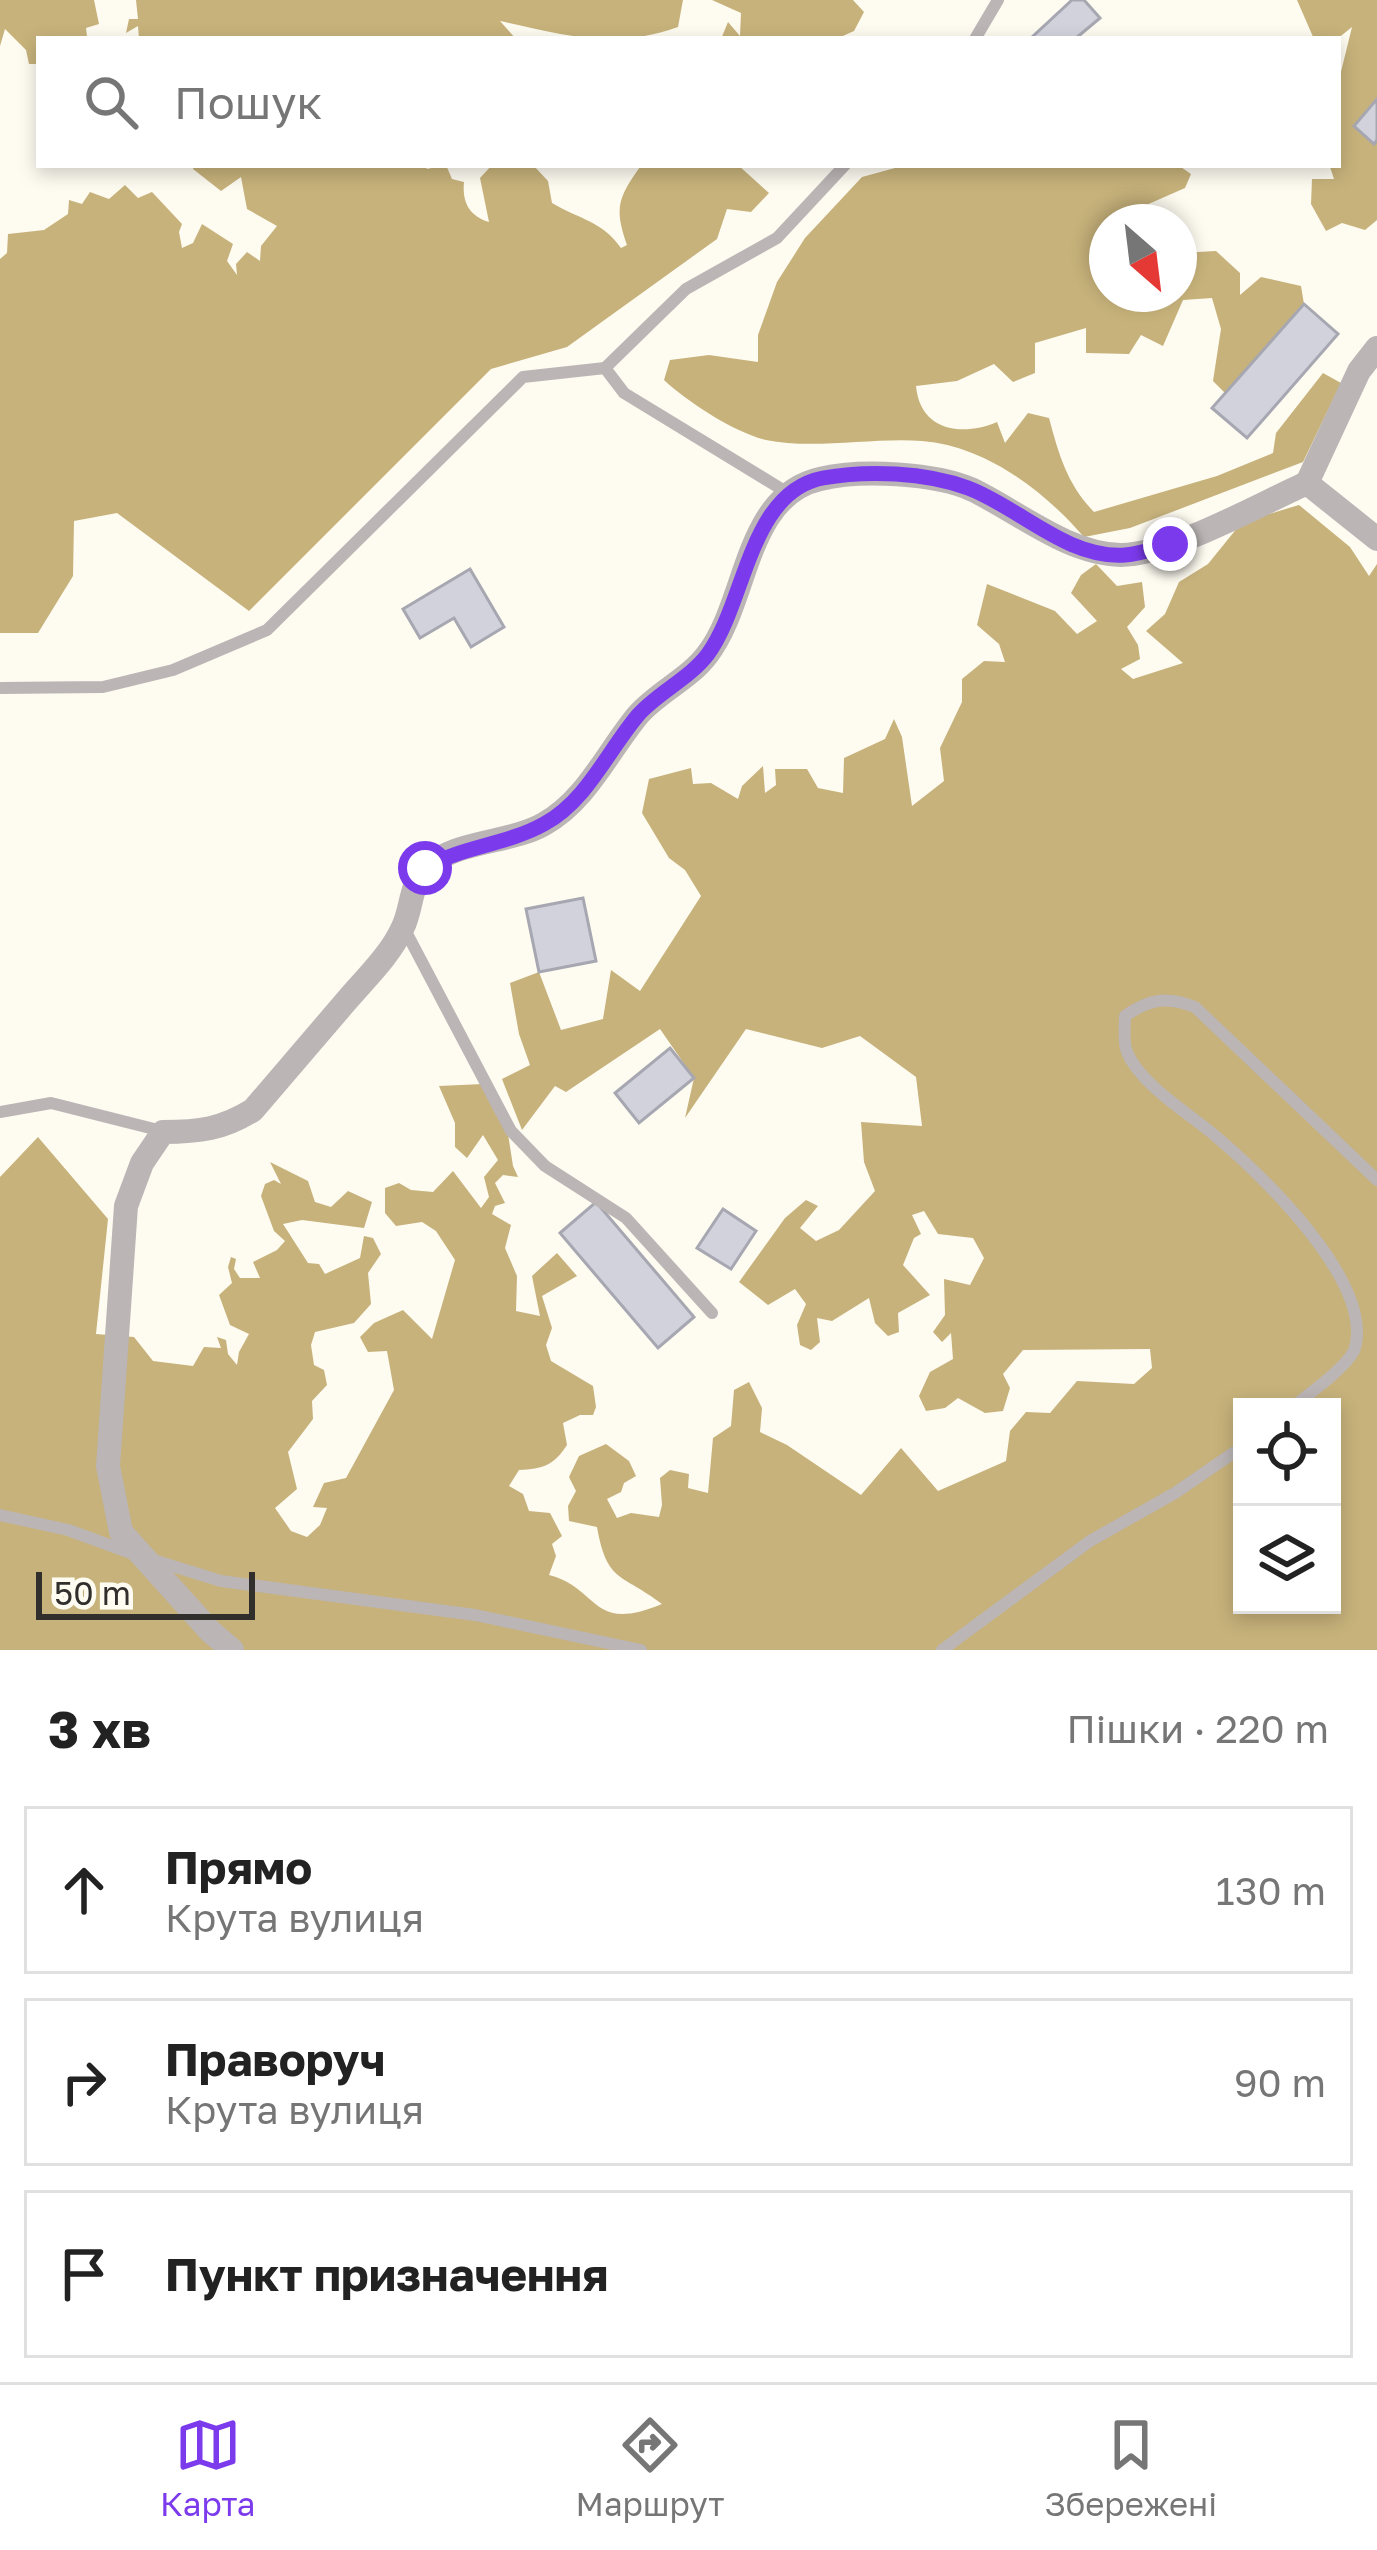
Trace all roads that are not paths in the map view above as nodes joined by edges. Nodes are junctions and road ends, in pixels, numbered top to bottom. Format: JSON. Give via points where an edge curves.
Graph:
{"nodes":[{"id":1,"x":998,"y":0,"type":"edge"},
{"id":2,"x":977,"y":36,"type":"edge"},
{"id":3,"x":842,"y":168,"type":"edge"},
{"id":4,"x":1377,"y":348,"type":"edge"},
{"id":5,"x":605,"y":368,"type":"junction"},
{"id":6,"x":1307,"y":483,"type":"junction"},
{"id":7,"x":788,"y":493,"type":"junction"},
{"id":8,"x":1377,"y":539,"type":"edge"},
{"id":9,"x":0,"y":688,"type":"edge"},
{"id":10,"x":404,"y":927,"type":"junction"},
{"id":11,"x":0,"y":1112,"type":"edge"},
{"id":12,"x":163,"y":1132,"type":"junction"},
{"id":13,"x":1377,"y":1180,"type":"edge"},
{"id":14,"x":712,"y":1313,"type":"dead end"},
{"id":15,"x":1304,"y":1398,"type":"edge"},
{"id":16,"x":1233,"y":1453,"type":"edge"},
{"id":17,"x":0,"y":1515,"type":"edge"},
{"id":18,"x":143,"y":1557,"type":"junction"},
{"id":19,"x":232,"y":1650,"type":"edge"},
{"id":20,"x":641,"y":1650,"type":"edge"},
{"id":21,"x":942,"y":1650,"type":"edge"}],
"edges":[{"from":1,"to":2,"type":"lane"},
{"from":3,"to":5,"type":"lane","via":[[777,238],[686,290]]},
{"from":4,"to":6,"type":"street"},
{"from":5,"to":7,"type":"lane","via":[[624,393]]},
{"from":5,"to":9,"type":"lane","via":[[523,377],[266,630],[172,670],[103,687]]},
{"from":6,"to":7,"type":"street","via":[[1170,544],[1126,555],[1087,551],[967,487],[846,475]]},
{"from":6,"to":8,"type":"street"},
{"from":7,"to":10,"type":"street","via":[[766,520],[706,658],[641,712],[570,806],[523,835],[425,868]]},
{"from":10,"to":12,"type":"street","via":[[254,1110],[202,1132]]},
{"from":10,"to":14,"type":"lane","via":[[511,1131],[545,1166],[626,1218]]},
{"from":11,"to":12,"type":"lane","via":[[51,1103]]},
{"from":12,"to":18,"type":"street","via":[[126,1206],[108,1466],[121,1532]]},
{"from":13,"to":15,"type":"lane","via":[[1195,1007],[1148,1000],[1125,1016],[1127,1052],[1161,1094],[1305,1221],[1353,1286],[1362,1323],[1353,1353]]},
{"from":16,"to":21,"type":"lane","via":[[1090,1541]]},
{"from":17,"to":18,"type":"lane"},
{"from":18,"to":19,"type":"street"},
{"from":18,"to":20,"type":"lane","via":[[221,1580],[475,1615]]}]}
